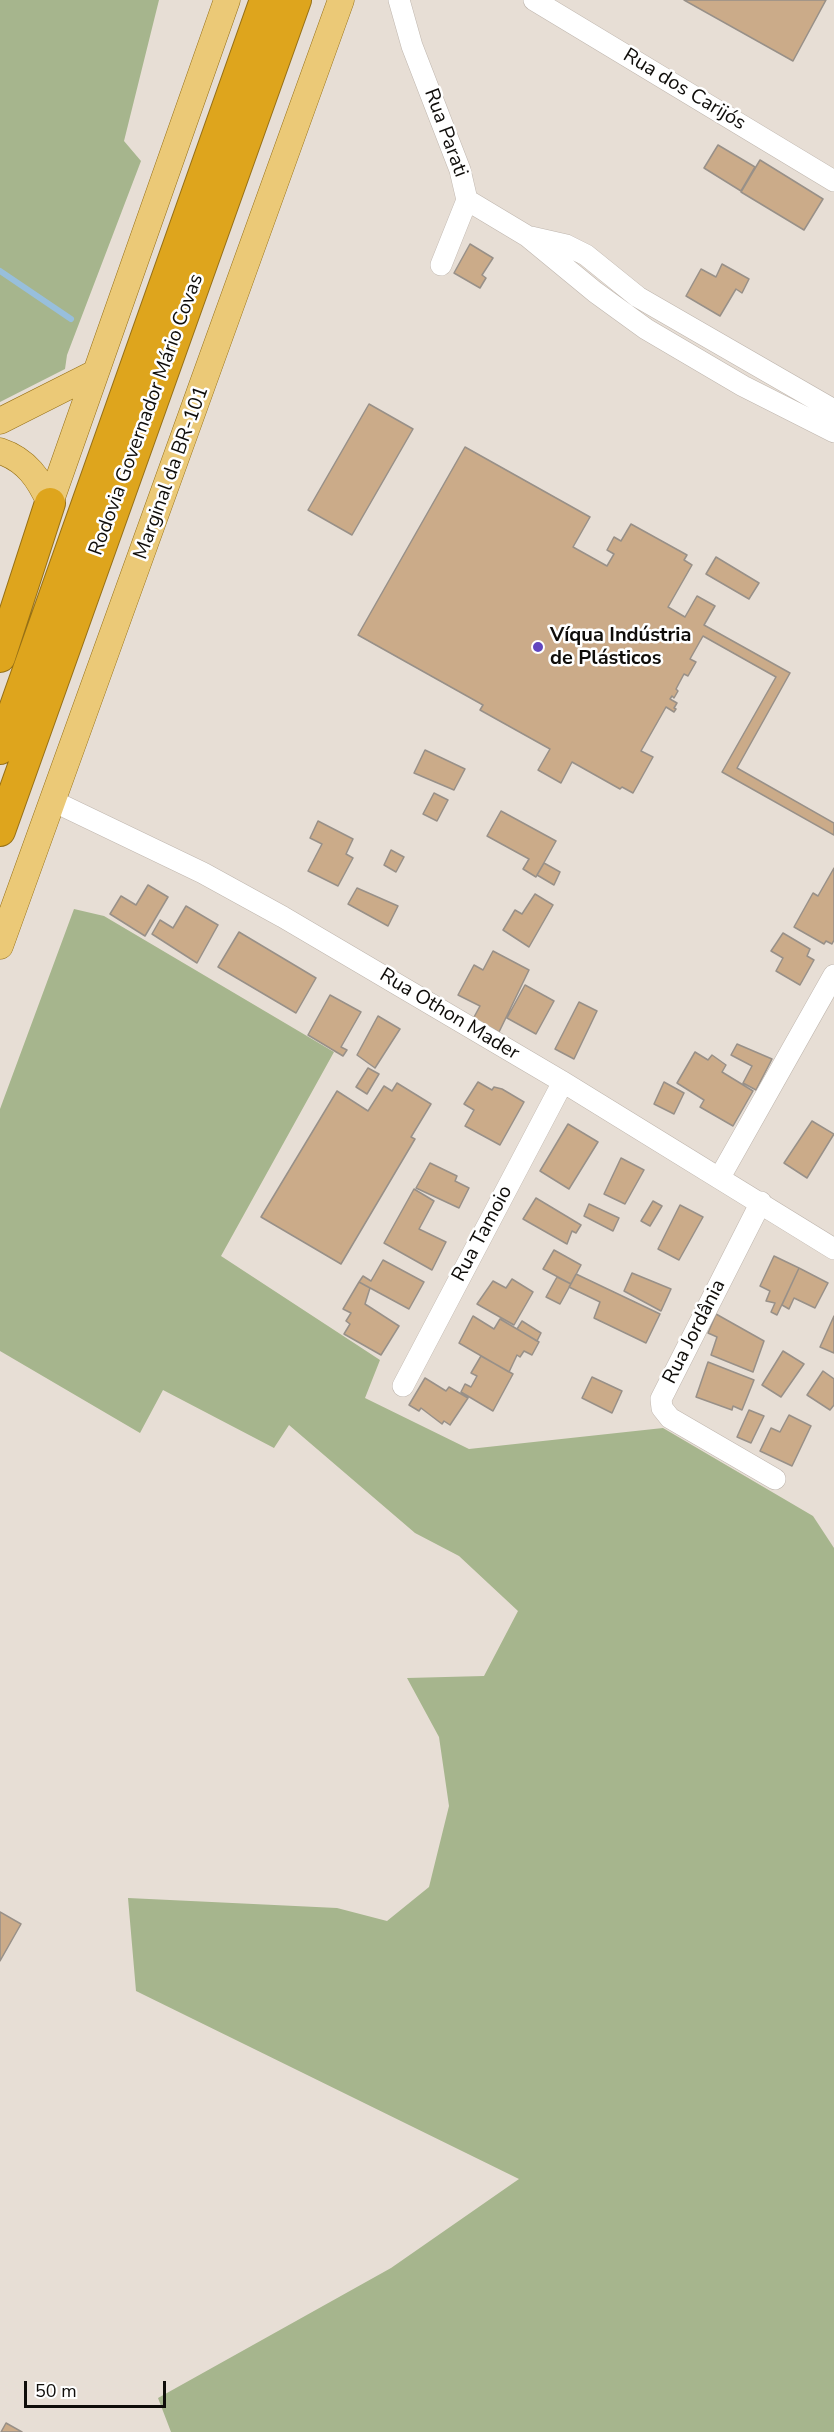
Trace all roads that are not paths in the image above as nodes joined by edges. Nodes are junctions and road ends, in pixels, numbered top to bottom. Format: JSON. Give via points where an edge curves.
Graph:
{"nodes":[{"id":1,"x":227,"y":0,"type":"edge"},
{"id":2,"x":265,"y":0,"type":"edge"},
{"id":3,"x":296,"y":0,"type":"edge"},
{"id":4,"x":341,"y":0,"type":"edge"},
{"id":5,"x":399,"y":0,"type":"edge"},
{"id":6,"x":534,"y":0,"type":"edge"},
{"id":7,"x":834,"y":181,"type":"edge"},
{"id":8,"x":467,"y":200,"type":"junction"},
{"id":9,"x":527,"y":236,"type":"junction"},
{"id":10,"x":441,"y":266,"type":"dead end"},
{"id":11,"x":95,"y":373,"type":"junction"},
{"id":12,"x":834,"y":410,"type":"edge"},
{"id":13,"x":0,"y":421,"type":"edge"},
{"id":14,"x":834,"y":432,"type":"edge"},
{"id":15,"x":0,"y":451,"type":"edge"},
{"id":16,"x":50,"y":503,"type":"junction"},
{"id":17,"x":0,"y":657,"type":"edge"},
{"id":18,"x":0,"y":749,"type":"edge"},
{"id":19,"x":53,"y":801,"type":"junction"},
{"id":20,"x":0,"y":831,"type":"edge"},
{"id":21,"x":0,"y":946,"type":"edge"},
{"id":22,"x":834,"y":975,"type":"edge"},
{"id":23,"x":563,"y":1082,"type":"junction"},
{"id":24,"x":720,"y":1177,"type":"junction"},
{"id":25,"x":761,"y":1203,"type":"junction"},
{"id":26,"x":834,"y":1249,"type":"edge"},
{"id":27,"x":404,"y":1386,"type":"dead end"},
{"id":28,"x":775,"y":1479,"type":"dead end"}],
"edges":[{"from":1,"to":11,"type":"main road"},
{"from":2,"to":18,"type":"highway","name":"Rodovia Governador Mário Covas"},
{"from":3,"to":20,"type":"highway","name":"Rodovia Governador Mário Covas"},
{"from":4,"to":19,"type":"main road","name":"Marginal da BR-101"},
{"from":5,"to":8,"type":"street","name":"Rua Parati","via":[[412,46],[460,170]]},
{"from":6,"to":7,"type":"street","name":"Rua dos Carijós"},
{"from":8,"to":9,"type":"street"},
{"from":8,"to":10,"type":"street","name":"Rua Parati"},
{"from":9,"to":12,"type":"street","via":[[566,245],[586,255],[638,297]]},
{"from":9,"to":14,"type":"street","via":[[646,329],[743,386]]},
{"from":11,"to":13,"type":"main road"},
{"from":11,"to":16,"type":"main road"},
{"from":15,"to":16,"type":"main road","via":[[21,461],[38,477]]},
{"from":16,"to":17,"type":"highway"},
{"from":19,"to":21,"type":"main road","name":"Marginal da BR-101"},
{"from":19,"to":23,"type":"street","name":"Rua Othon Mader","via":[[203,873],[283,917]]},
{"from":22,"to":24,"type":"street"},
{"from":23,"to":24,"type":"street","name":"Rua Othon Mader"},
{"from":23,"to":27,"type":"street","name":"Rua Tamoio"},
{"from":24,"to":25,"type":"street","name":"Rua Othon Mader"},
{"from":25,"to":26,"type":"street","name":"Rua Othon Mader"},
{"from":25,"to":28,"type":"street","name":"Rua Jordânia","via":[[661,1399],[670,1418]]}]}
